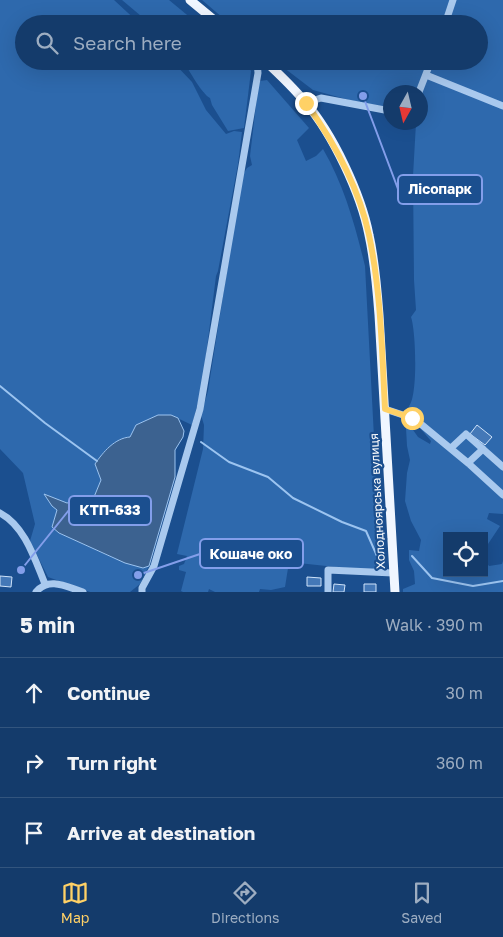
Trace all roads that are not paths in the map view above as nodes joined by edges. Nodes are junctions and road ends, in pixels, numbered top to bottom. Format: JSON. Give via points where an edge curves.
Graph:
{"nodes":[{"id":1,"x":190,"y":0,"type":"edge"},
{"id":2,"x":454,"y":0,"type":"edge"},
{"id":3,"x":208,"y":15,"type":"edge"},
{"id":4,"x":448,"y":15,"type":"edge"},
{"id":5,"x":258,"y":70,"type":"edge"},
{"id":6,"x":274,"y":70,"type":"edge"},
{"id":7,"x":428,"y":70,"type":"edge"},
{"id":8,"x":426,"y":75,"type":"junction"},
{"id":9,"x":422,"y":85,"type":"edge"},
{"id":10,"x":306,"y":103,"type":"junction"},
{"id":11,"x":503,"y":106,"type":"edge"},
{"id":12,"x":383,"y":110,"type":"edge"},
{"id":13,"x":385,"y":409,"type":"junction"},
{"id":14,"x":451,"y":448,"type":"junction"},
{"id":15,"x":483,"y":449,"type":"junction"},
{"id":16,"x":468,"y":463,"type":"junction"},
{"id":17,"x":503,"y":467,"type":"edge"},
{"id":18,"x":503,"y":495,"type":"edge"},
{"id":19,"x":0,"y":513,"type":"edge"},
{"id":20,"x":393,"y":573,"type":"junction"},
{"id":21,"x":45,"y":584,"type":"junction"},
{"id":22,"x":141,"y":591,"type":"edge"},
{"id":23,"x":36,"y":592,"type":"edge"},
{"id":24,"x":83,"y":592,"type":"edge"},
{"id":25,"x":328,"y":592,"type":"edge"},
{"id":26,"x":395,"y":592,"type":"edge"}],
"edges":[{"from":1,"to":3,"type":"main road"},
{"from":2,"to":4,"type":"street"},
{"from":5,"to":22,"type":"street","via":[[200,409],[154,566]]},
{"from":6,"to":10,"type":"main road","name":"Холодноярська вулиця"},
{"from":7,"to":8,"type":"street"},
{"from":8,"to":9,"type":"street"},
{"from":8,"to":11,"type":"street"},
{"from":10,"to":12,"type":"street","via":[[320,98]]},
{"from":10,"to":13,"type":"main road","name":"Холодноярська вулиця","via":[[348,172],[369,234],[376,274]]},
{"from":13,"to":14,"type":"street","via":[[412,418]]},
{"from":13,"to":20,"type":"main road","name":"Холодноярська вулиця"},
{"from":14,"to":15,"type":"street","via":[[466,434]]},
{"from":14,"to":16,"type":"street"},
{"from":15,"to":16,"type":"street"},
{"from":15,"to":17,"type":"street"},
{"from":16,"to":18,"type":"street"},
{"from":19,"to":21,"type":"street","via":[[26,540]]},
{"from":20,"to":25,"type":"street","via":[[328,570]]},
{"from":20,"to":26,"type":"main road","name":"Холодноярська вулиця"},
{"from":21,"to":23,"type":"street"},
{"from":21,"to":24,"type":"street","via":[[53,583]]}]}
